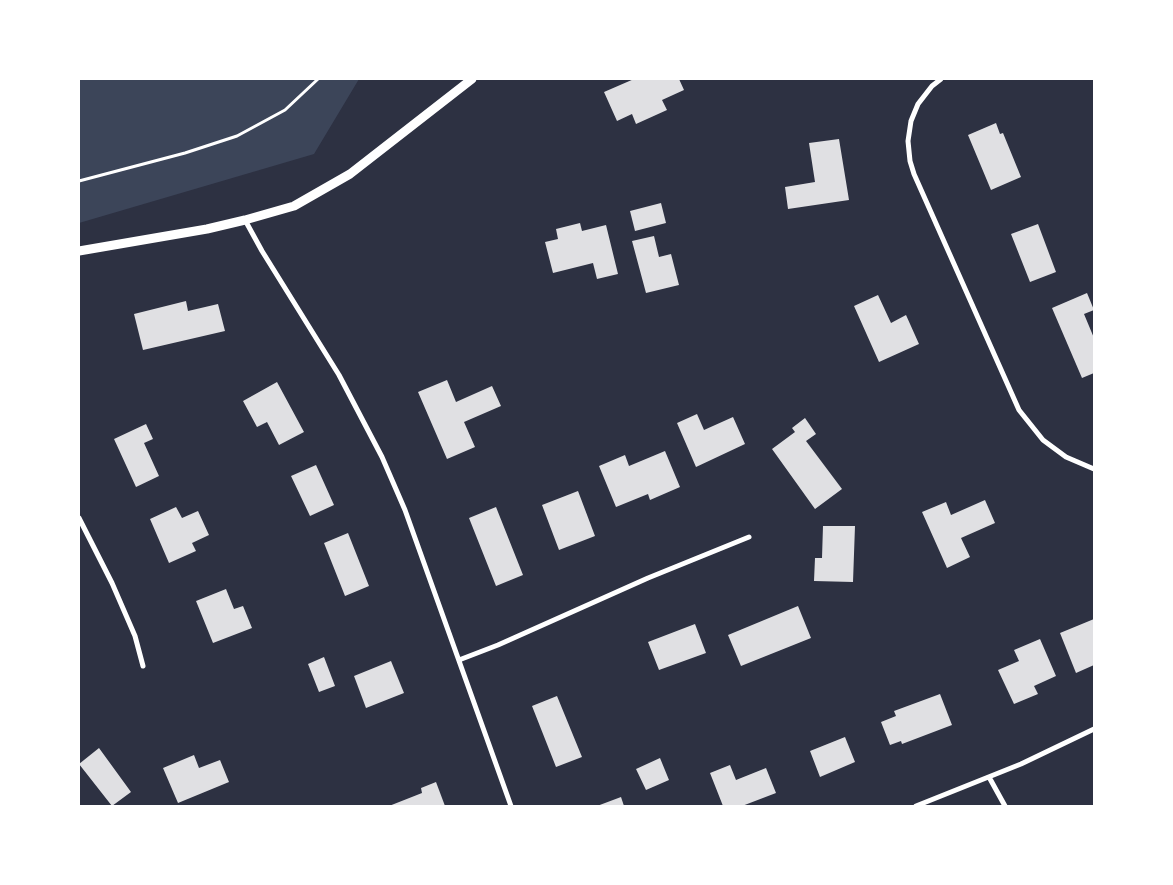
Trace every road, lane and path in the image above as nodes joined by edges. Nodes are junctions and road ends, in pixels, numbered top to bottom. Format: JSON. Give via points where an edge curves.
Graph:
{"nodes":[{"id":1,"x":318,"y":79,"type":"edge"},
{"id":2,"x":472,"y":79,"type":"edge"},
{"id":3,"x":941,"y":79,"type":"edge"},
{"id":4,"x":79,"y":181,"type":"edge"},
{"id":5,"x":245,"y":220,"type":"junction"},
{"id":6,"x":79,"y":251,"type":"edge"},
{"id":7,"x":1094,"y":469,"type":"edge"},
{"id":8,"x":79,"y":518,"type":"edge"},
{"id":9,"x":749,"y":537,"type":"dead end"},
{"id":10,"x":459,"y":660,"type":"junction"},
{"id":11,"x":143,"y":666,"type":"dead end"},
{"id":12,"x":1094,"y":729,"type":"edge"},
{"id":13,"x":989,"y":777,"type":"junction"},
{"id":14,"x":511,"y":806,"type":"edge"},
{"id":15,"x":916,"y":806,"type":"edge"},
{"id":16,"x":1005,"y":806,"type":"edge"}],
"edges":[{"from":1,"to":4,"type":"path","via":[[285,110],[237,136]]},
{"from":2,"to":5,"type":"street","via":[[350,174],[294,206]]},
{"from":3,"to":7,"type":"street","via":[[918,104],[911,121],[908,141],[914,174],[1019,410],[1043,440],[1066,457]]},
{"from":5,"to":6,"type":"street"},
{"from":5,"to":10,"type":"street","via":[[339,375],[382,458],[405,510]]},
{"from":8,"to":11,"type":"street","via":[[136,636]]},
{"from":9,"to":10,"type":"street"},
{"from":10,"to":14,"type":"street"},
{"from":12,"to":13,"type":"street"},
{"from":13,"to":15,"type":"street"},
{"from":13,"to":16,"type":"street"}]}
